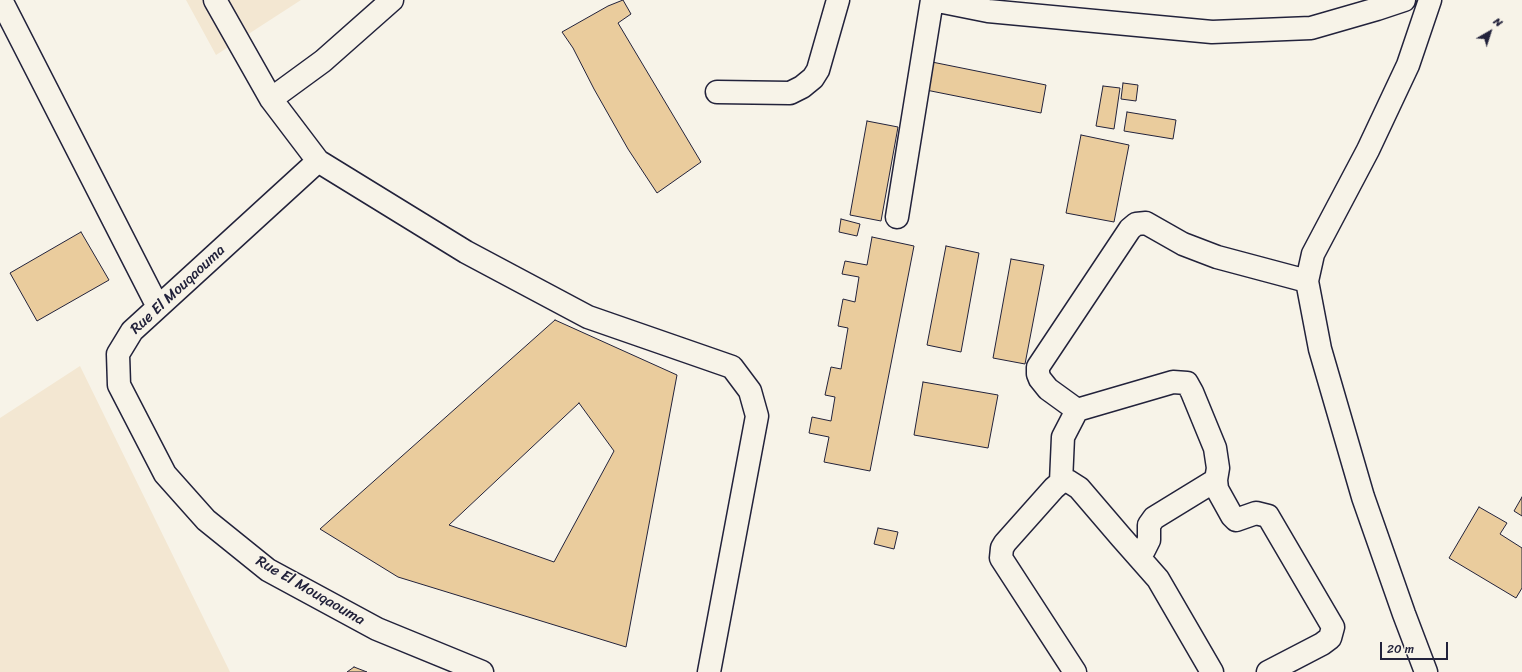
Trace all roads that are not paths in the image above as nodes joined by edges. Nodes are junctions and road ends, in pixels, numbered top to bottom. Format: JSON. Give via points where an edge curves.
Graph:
{"nodes":[{"id":1,"x":1,"y":0,"type":"edge"},
{"id":2,"x":216,"y":0,"type":"edge"},
{"id":3,"x":392,"y":0,"type":"edge"},
{"id":4,"x":838,"y":0,"type":"edge"},
{"id":5,"x":933,"y":0,"type":"edge"},
{"id":6,"x":1404,"y":0,"type":"edge"},
{"id":7,"x":1430,"y":0,"type":"edge"},
{"id":8,"x":989,"y":6,"type":"edge"},
{"id":9,"x":717,"y":92,"type":"dead end"},
{"id":10,"x":271,"y":98,"type":"junction"},
{"id":11,"x":318,"y":161,"type":"junction"},
{"id":12,"x":897,"y":217,"type":"dead end"},
{"id":13,"x":1307,"y":280,"type":"junction"},
{"id":14,"x":158,"y":307,"type":"junction"},
{"id":15,"x":1077,"y":410,"type":"junction"},
{"id":16,"x":1216,"y":480,"type":"junction"},
{"id":17,"x":1061,"y":482,"type":"junction"},
{"id":18,"x":1138,"y":556,"type":"junction"},
{"id":19,"x":482,"y":672,"type":"edge"},
{"id":20,"x":709,"y":672,"type":"edge"},
{"id":21,"x":1075,"y":672,"type":"edge"},
{"id":22,"x":1212,"y":672,"type":"edge"},
{"id":23,"x":1268,"y":672,"type":"edge"},
{"id":24,"x":1426,"y":672,"type":"edge"}],
"edges":[{"from":1,"to":14,"type":"street"},
{"from":2,"to":10,"type":"street"},
{"from":3,"to":10,"type":"street","via":[[323,61]]},
{"from":4,"to":9,"type":"street","via":[[818,70],[802,87],[790,93]]},
{"from":5,"to":8,"type":"street"},
{"from":5,"to":12,"type":"street"},
{"from":6,"to":8,"type":"street","via":[[1311,28],[1212,32]]},
{"from":7,"to":13,"type":"street","via":[[1408,65],[1368,150],[1313,254]]},
{"from":10,"to":11,"type":"street"},
{"from":11,"to":14,"type":"street","name":"Rue El Mouqaouma"},
{"from":11,"to":20,"type":"street","via":[[466,252],[588,317],[732,367],[750,391],[757,416]]},
{"from":13,"to":15,"type":"street","via":[[1217,257],[1183,244],[1146,223],[1136,224],[1130,229],[1038,368],[1040,379],[1048,389]]},
{"from":13,"to":24,"type":"street","via":[[1320,349],[1363,497]]},
{"from":14,"to":19,"type":"street","name":"Rue El Mouqaouma","via":[[132,331],[118,354],[119,385],[165,474],[206,520],[268,570],[377,629]]},
{"from":15,"to":16,"type":"street","via":[[1166,384],[1187,383],[1215,448],[1218,468]]},
{"from":15,"to":17,"type":"street","via":[[1063,437]]},
{"from":16,"to":18,"type":"street","via":[[1154,518],[1149,524],[1149,540]]},
{"from":16,"to":23,"type":"street","via":[[1216,489],[1236,520],[1256,513],[1268,516],[1333,627],[1330,638],[1322,644]]},
{"from":17,"to":18,"type":"street","via":[[1068,481],[1079,488]]},
{"from":17,"to":21,"type":"street","via":[[1005,543],[1001,558]]},
{"from":18,"to":22,"type":"street","via":[[1158,578]]}]}
